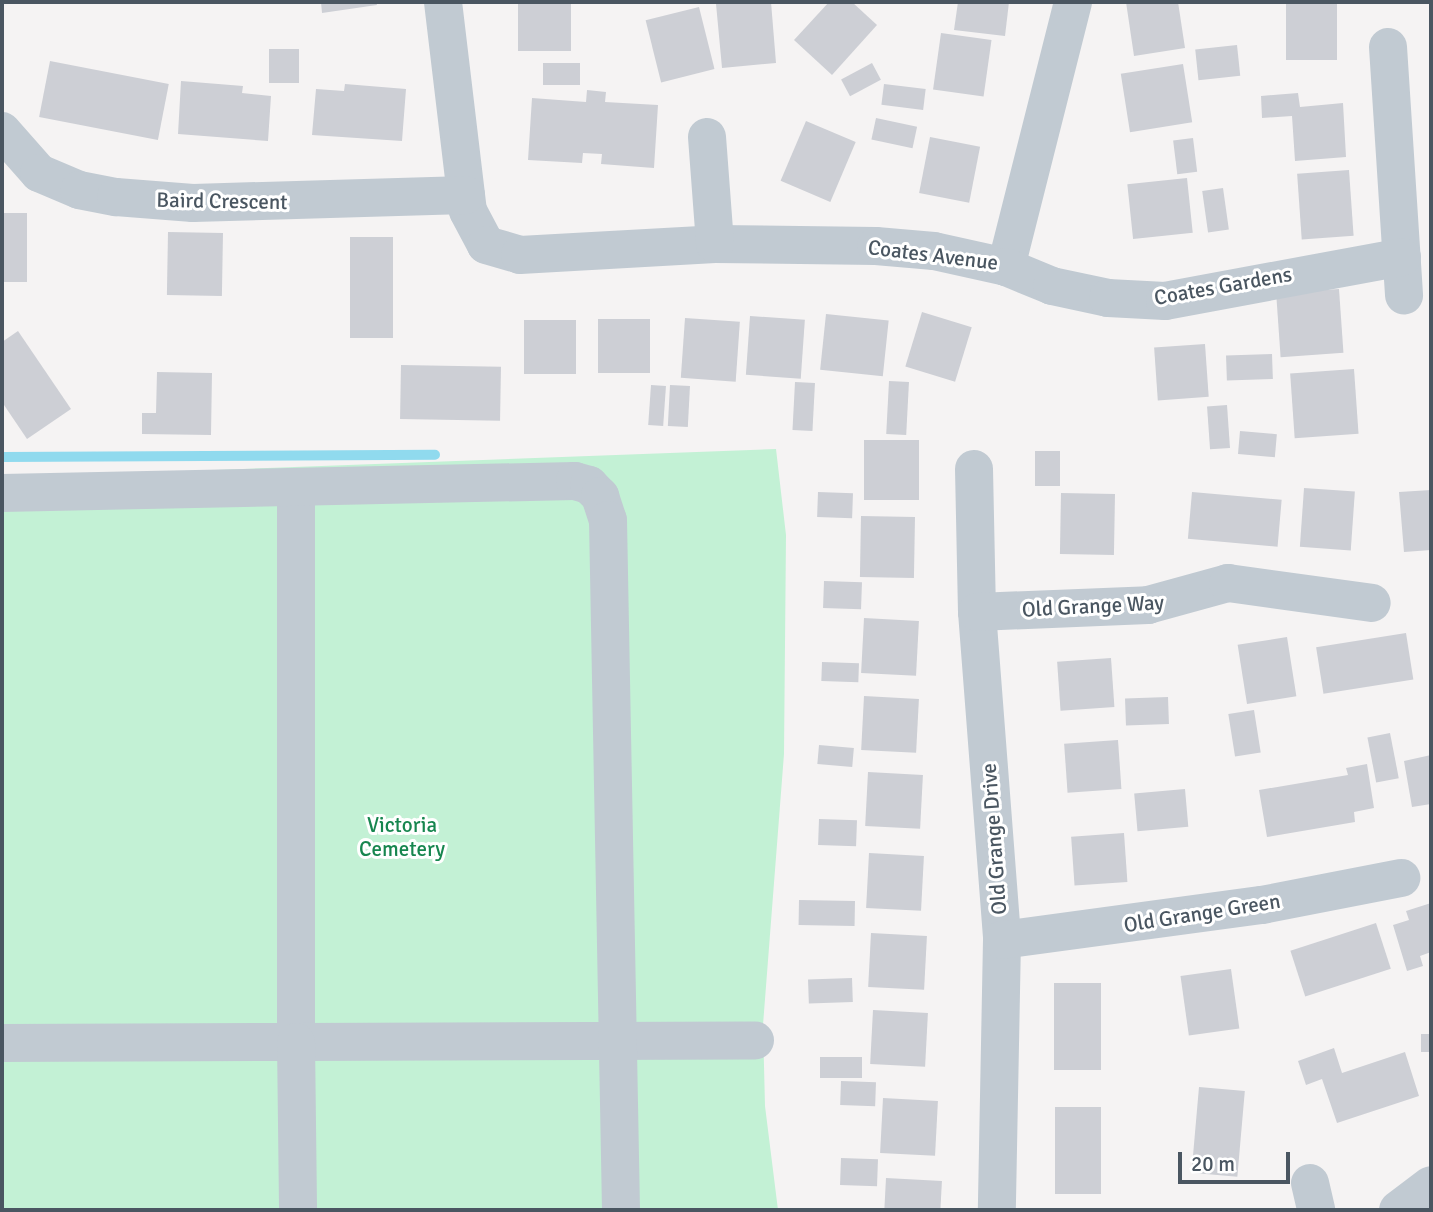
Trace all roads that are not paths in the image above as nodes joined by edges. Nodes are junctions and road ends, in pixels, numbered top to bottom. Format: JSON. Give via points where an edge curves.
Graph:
{"nodes":[{"id":1,"x":443,"y":2,"type":"edge"},
{"id":2,"x":1073,"y":2,"type":"edge"},
{"id":3,"x":1388,"y":47,"type":"dead end"},
{"id":4,"x":2,"y":131,"type":"edge"},
{"id":5,"x":707,"y":137,"type":"dead end"},
{"id":6,"x":466,"y":195,"type":"junction"},
{"id":7,"x":715,"y":244,"type":"junction"},
{"id":8,"x":1402,"y":257,"type":"junction"},
{"id":9,"x":1006,"y":267,"type":"junction"},
{"id":10,"x":1404,"y":295,"type":"dead end"},
{"id":11,"x":974,"y":469,"type":"dead end"},
{"id":12,"x":296,"y":489,"type":"junction"},
{"id":13,"x":2,"y":493,"type":"edge"},
{"id":14,"x":1372,"y":603,"type":"dead end"},
{"id":15,"x":977,"y":612,"type":"junction"},
{"id":16,"x":1401,"y":878,"type":"dead end"},
{"id":17,"x":1002,"y":940,"type":"junction"},
{"id":18,"x":618,"y":1040,"type":"junction"},
{"id":19,"x":755,"y":1040,"type":"dead end"},
{"id":20,"x":296,"y":1042,"type":"junction"},
{"id":21,"x":2,"y":1043,"type":"edge"},
{"id":22,"x":1431,"y":1185,"type":"edge"},
{"id":23,"x":299,"y":1210,"type":"edge"},
{"id":24,"x":621,"y":1210,"type":"edge"},
{"id":25,"x":997,"y":1210,"type":"edge"},
{"id":26,"x":1398,"y":1210,"type":"edge"}],
"edges":[{"from":1,"to":6,"type":"street","name":"Coates Avenue"},
{"from":2,"to":9,"type":"street","name":"Coates Avenue"},
{"from":3,"to":8,"type":"street"},
{"from":4,"to":6,"type":"street","name":"Baird Crescent","via":[[38,173],[79,190],[116,197],[229,203]]},
{"from":5,"to":7,"type":"street"},
{"from":6,"to":7,"type":"street","name":"Coates Avenue","via":[[478,237],[503,253]]},
{"from":7,"to":9,"type":"street","name":"Coates Avenue","via":[[908,248]]},
{"from":8,"to":9,"type":"street","name":"Coates Gardens","via":[[1165,301],[1108,298],[1052,286]]},
{"from":8,"to":10,"type":"street"},
{"from":11,"to":15,"type":"street","name":"Old Grange Drive"},
{"from":12,"to":13,"type":"street"},
{"from":12,"to":18,"type":"street","via":[[575,481],[589,485],[600,496],[608,520]]},
{"from":12,"to":20,"type":"street"},
{"from":14,"to":15,"type":"street","name":"Old Grange Way","via":[[1228,583],[1148,605]]},
{"from":15,"to":17,"type":"street","name":"Old Grange Drive"},
{"from":16,"to":17,"type":"street","name":"Old Grange Green","via":[[1262,905]]},
{"from":17,"to":25,"type":"street","name":"Old Grange Drive"},
{"from":18,"to":19,"type":"street"},
{"from":18,"to":20,"type":"street"},
{"from":18,"to":24,"type":"street"},
{"from":20,"to":21,"type":"street"},
{"from":20,"to":23,"type":"street"},
{"from":22,"to":26,"type":"street"}]}
